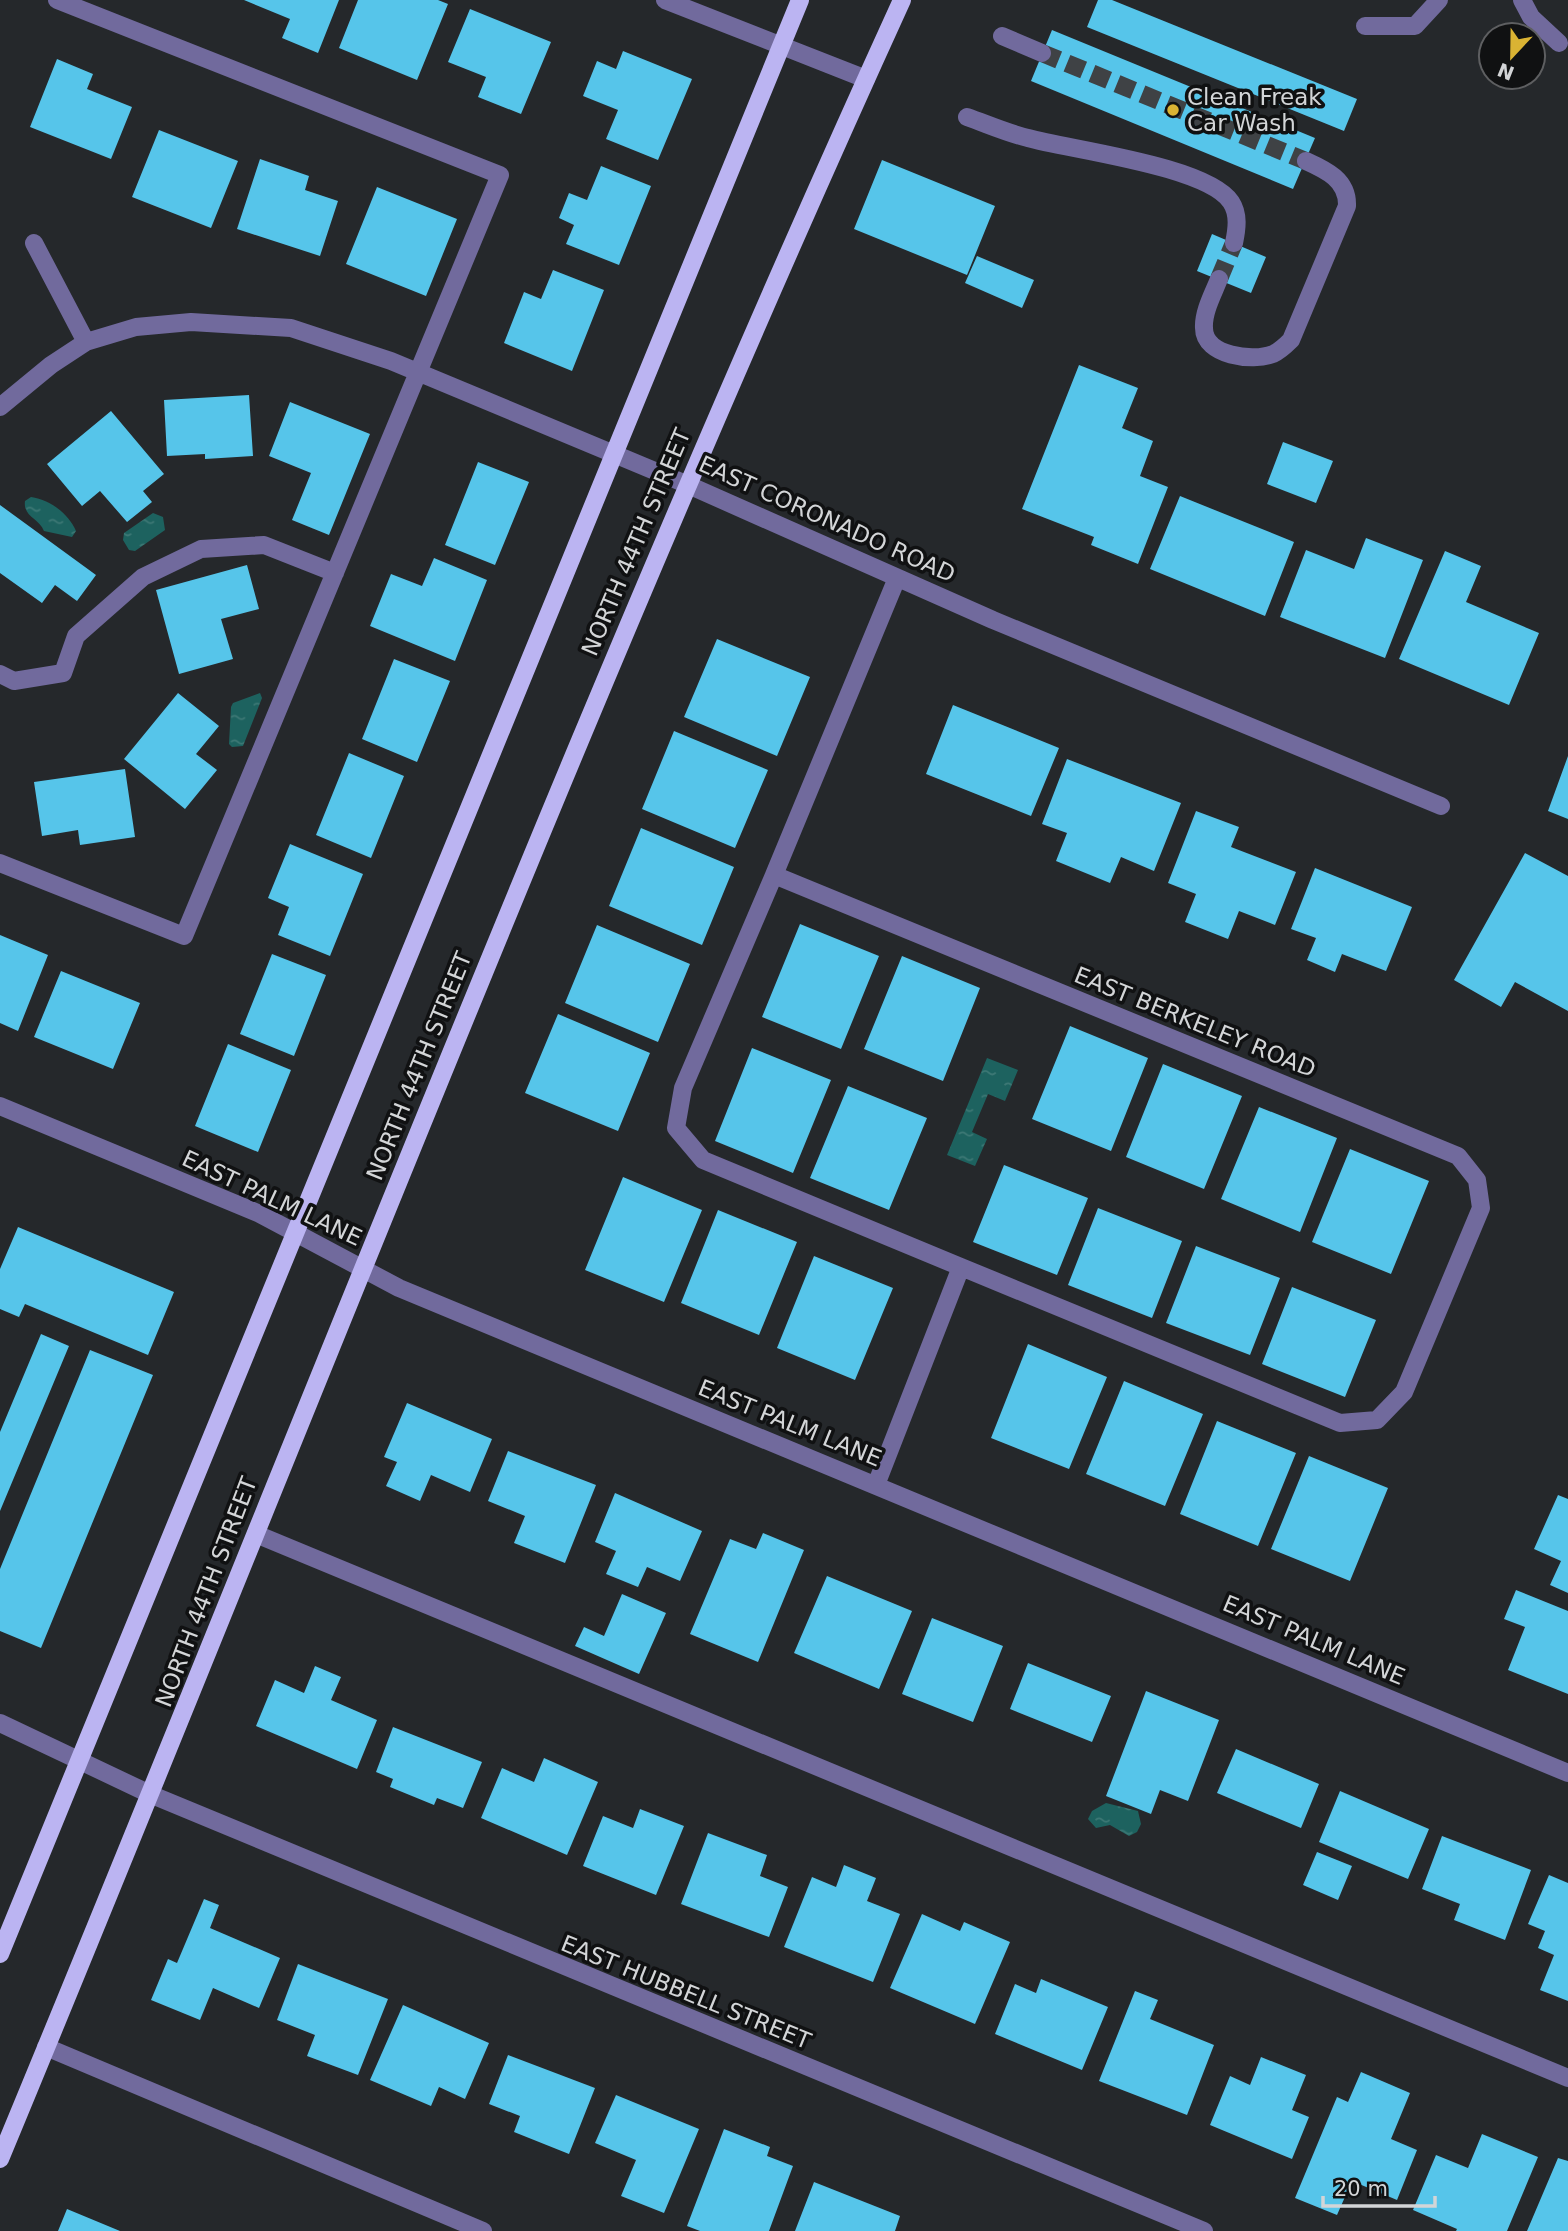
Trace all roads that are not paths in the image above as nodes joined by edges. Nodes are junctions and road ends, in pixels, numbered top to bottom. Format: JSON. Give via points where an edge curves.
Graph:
{"nodes":[{"id":1,"x":57,"y":0,"type":"edge"},
{"id":2,"x":666,"y":0,"type":"edge"},
{"id":3,"x":800,"y":0,"type":"edge"},
{"id":4,"x":902,"y":0,"type":"edge"},
{"id":5,"x":1438,"y":0,"type":"edge"},
{"id":6,"x":1522,"y":0,"type":"edge"},
{"id":7,"x":1365,"y":26,"type":"dead end"},
{"id":8,"x":1002,"y":36,"type":"dead end"},
{"id":9,"x":1559,"y":43,"type":"dead end"},
{"id":10,"x":780,"y":47,"type":"junction"},
{"id":11,"x":1042,"y":52,"type":"tunnel mouth"},
{"id":12,"x":866,"y":79,"type":"junction"},
{"id":13,"x":967,"y":117,"type":"dead end"},
{"id":14,"x":1306,"y":161,"type":"tunnel mouth"},
{"id":15,"x":34,"y":243,"type":"dead end"},
{"id":16,"x":1234,"y":243,"type":"tunnel mouth"},
{"id":17,"x":1219,"y":279,"type":"tunnel mouth"},
{"id":18,"x":86,"y":342,"type":"junction"},
{"id":19,"x":417,"y":373,"type":"junction"},
{"id":20,"x":0,"y":407,"type":"edge"},
{"id":21,"x":614,"y":453,"type":"junction"},
{"id":22,"x":686,"y":484,"type":"junction"},
{"id":23,"x":335,"y":573,"type":"junction"},
{"id":24,"x":897,"y":578,"type":"junction"},
{"id":25,"x":0,"y":674,"type":"edge"},
{"id":26,"x":1441,"y":806,"type":"dead end"},
{"id":27,"x":0,"y":863,"type":"edge"},
{"id":28,"x":774,"y":875,"type":"junction"},
{"id":29,"x":0,"y":1106,"type":"edge"},
{"id":30,"x":294,"y":1233,"type":"junction"},
{"id":31,"x":961,"y":1267,"type":"junction"},
{"id":32,"x":362,"y":1268,"type":"junction"},
{"id":33,"x":876,"y":1485,"type":"junction"},
{"id":34,"x":256,"y":1534,"type":"junction"},
{"id":35,"x":0,"y":1723,"type":"edge"},
{"id":36,"x":79,"y":1762,"type":"junction"},
{"id":37,"x":1568,"y":1773,"type":"edge"},
{"id":38,"x":152,"y":1795,"type":"junction"},
{"id":39,"x":0,"y":1954,"type":"edge"},
{"id":40,"x":46,"y":2047,"type":"junction"},
{"id":41,"x":1568,"y":2078,"type":"edge"},
{"id":42,"x":0,"y":2159,"type":"edge"},
{"id":43,"x":483,"y":2231,"type":"edge"},
{"id":44,"x":1204,"y":2231,"type":"edge"}],
"edges":[{"from":1,"to":19,"type":"street","via":[[500,175]]},
{"from":2,"to":10,"type":"street"},
{"from":3,"to":10,"type":"main road"},
{"from":4,"to":12,"type":"main road","name":"NORTH 44TH STREET"},
{"from":5,"to":7,"type":"street","via":[[1415,26]]},
{"from":6,"to":9,"type":"street","via":[[1531,17]]},
{"from":8,"to":11,"type":"street"},
{"from":10,"to":12,"type":"street"},
{"from":10,"to":21,"type":"main road"},
{"from":12,"to":22,"type":"main road","name":"NORTH 44TH STREET"},
{"from":13,"to":16,"type":"street","via":[[1027,138],[1098,152],[1207,183],[1231,202],[1236,216]]},
{"from":14,"to":17,"type":"street","via":[[1331,172],[1348,198],[1291,340],[1274,354],[1257,358],[1213,346],[1204,327]]},
{"from":15,"to":18,"type":"street"},
{"from":18,"to":19,"type":"street","name":"EAST CORONADO ROAD","via":[[136,327],[191,322],[291,328]]},
{"from":18,"to":20,"type":"street","name":"EAST CORONADO ROAD"},
{"from":19,"to":21,"type":"street","name":"EAST CORONADO ROAD"},
{"from":19,"to":23,"type":"street"},
{"from":21,"to":22,"type":"street","name":"EAST CORONADO ROAD"},
{"from":21,"to":30,"type":"main road"},
{"from":22,"to":24,"type":"street","name":"EAST CORONADO ROAD"},
{"from":22,"to":32,"type":"main road","name":"NORTH 44TH STREET"},
{"from":23,"to":25,"type":"street","via":[[264,545],[201,549],[143,577],[76,636],[63,673],[14,681]]},
{"from":23,"to":27,"type":"street","via":[[184,936]]},
{"from":24,"to":26,"type":"street","name":"EAST CORONADO ROAD"},
{"from":24,"to":28,"type":"street"},
{"from":28,"to":31,"type":"street","name":"EAST BERKELEY ROAD","via":[[683,1088],[676,1128],[703,1160]]},
{"from":28,"to":31,"type":"street","name":"EAST BERKELEY ROAD","via":[[1458,1156],[1478,1180],[1481,1208],[1404,1392],[1377,1420],[1340,1423]]},
{"from":29,"to":30,"type":"street","name":"EAST PALM LANE","via":[[261,1214]]},
{"from":30,"to":32,"type":"street","name":"EAST PALM LANE"},
{"from":30,"to":36,"type":"main road"},
{"from":31,"to":33,"type":"street"},
{"from":32,"to":33,"type":"street","name":"EAST PALM LANE","via":[[399,1288]]},
{"from":32,"to":34,"type":"main road","name":"NORTH 44TH STREET"},
{"from":33,"to":37,"type":"street","name":"EAST PALM LANE"},
{"from":34,"to":38,"type":"main road","name":"NORTH 44TH STREET"},
{"from":34,"to":41,"type":"street"},
{"from":35,"to":36,"type":"street"},
{"from":36,"to":38,"type":"street","name":"EAST HUBBELL STREET"},
{"from":36,"to":39,"type":"main road"},
{"from":38,"to":40,"type":"main road","name":"NORTH 44TH STREET"},
{"from":38,"to":44,"type":"street","name":"EAST HUBBELL STREET"},
{"from":40,"to":42,"type":"main road","name":"NORTH 44TH STREET"},
{"from":40,"to":43,"type":"street"}]}
